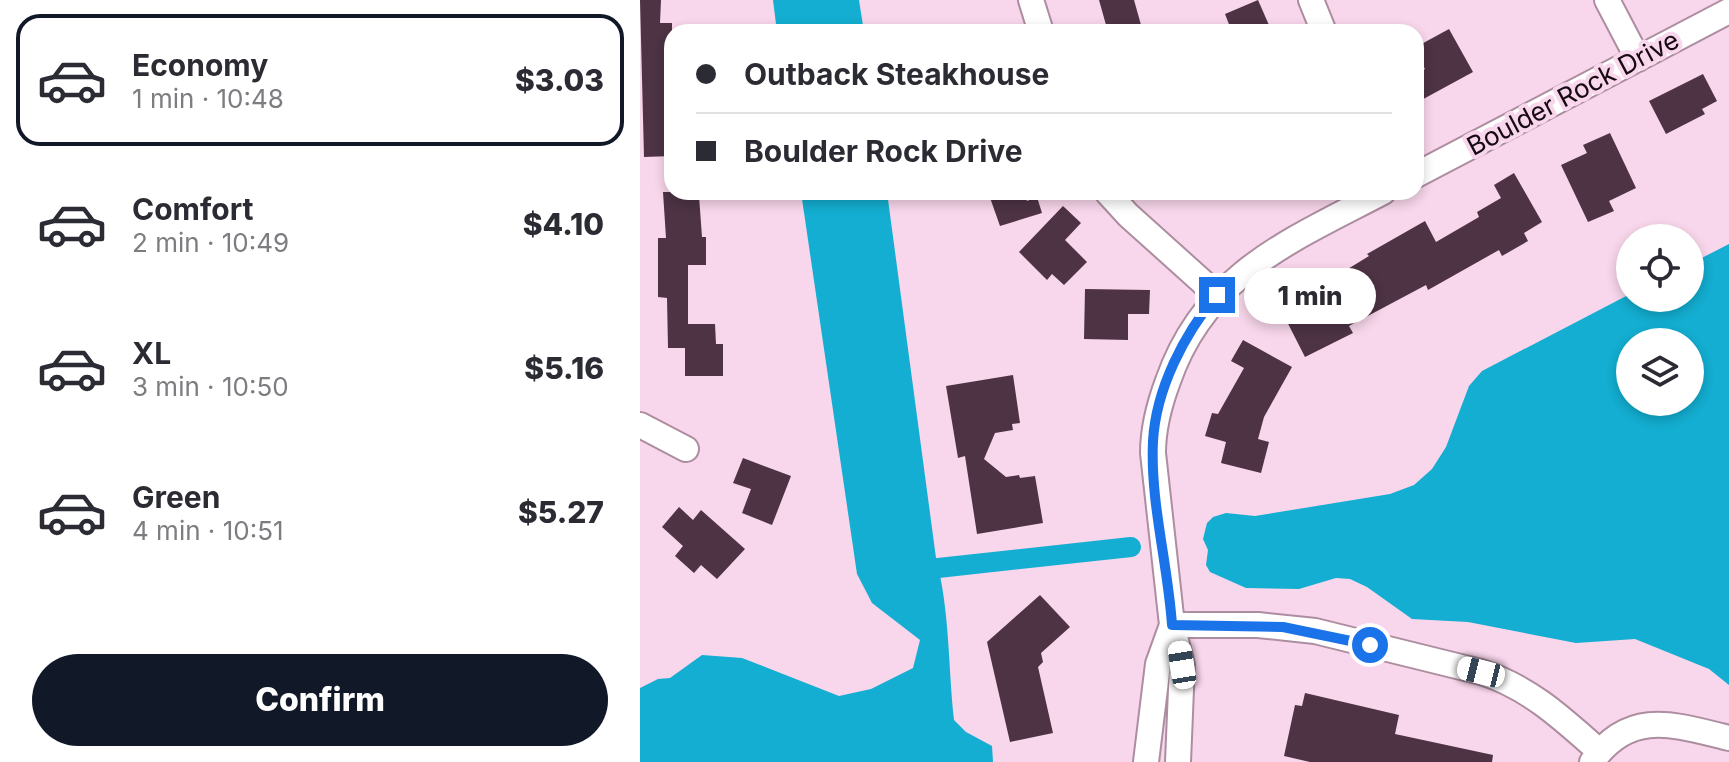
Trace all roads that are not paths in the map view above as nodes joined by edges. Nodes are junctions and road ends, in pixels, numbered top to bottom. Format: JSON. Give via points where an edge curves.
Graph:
{"nodes":[{"id":1,"x":1031,"y":0,"type":"edge"},
{"id":2,"x":1311,"y":0,"type":"edge"},
{"id":3,"x":1607,"y":0,"type":"edge"},
{"id":4,"x":1729,"y":11,"type":"edge"},
{"id":5,"x":1038,"y":24,"type":"edge"},
{"id":6,"x":1321,"y":24,"type":"edge"},
{"id":7,"x":1638,"y":59,"type":"junction"},
{"id":8,"x":1424,"y":171,"type":"edge"},
{"id":9,"x":1114,"y":200,"type":"edge"},
{"id":10,"x":1368,"y":200,"type":"edge"},
{"id":11,"x":1217,"y":295,"type":"junction"},
{"id":12,"x":640,"y":425,"type":"edge"},
{"id":13,"x":686,"y":449,"type":"dead end"},
{"id":14,"x":1172,"y":625,"type":"junction"},
{"id":15,"x":1729,"y":738,"type":"edge"},
{"id":16,"x":1596,"y":757,"type":"edge"},
{"id":17,"x":1146,"y":762,"type":"edge"},
{"id":18,"x":1178,"y":762,"type":"edge"}],
"edges":[{"from":1,"to":5,"type":"street"},
{"from":2,"to":6,"type":"street"},
{"from":3,"to":7,"type":"street"},
{"from":4,"to":7,"type":"street","name":"Boulder Rock Drive"},
{"from":7,"to":8,"type":"street","name":"Boulder Rock Drive"},
{"from":9,"to":11,"type":"street"},
{"from":10,"to":11,"type":"street","via":[[1271,253]]},
{"from":11,"to":14,"type":"street","via":[[1174,363],[1154,430],[1155,486]]},
{"from":12,"to":13,"type":"street"},
{"from":14,"to":16,"type":"street","via":[[1315,631],[1501,678],[1539,699]]},
{"from":14,"to":17,"type":"street","via":[[1158,664]]},
{"from":14,"to":18,"type":"street","via":[[1183,675]]},
{"from":15,"to":16,"type":"street","via":[[1653,723],[1634,727]]}]}
